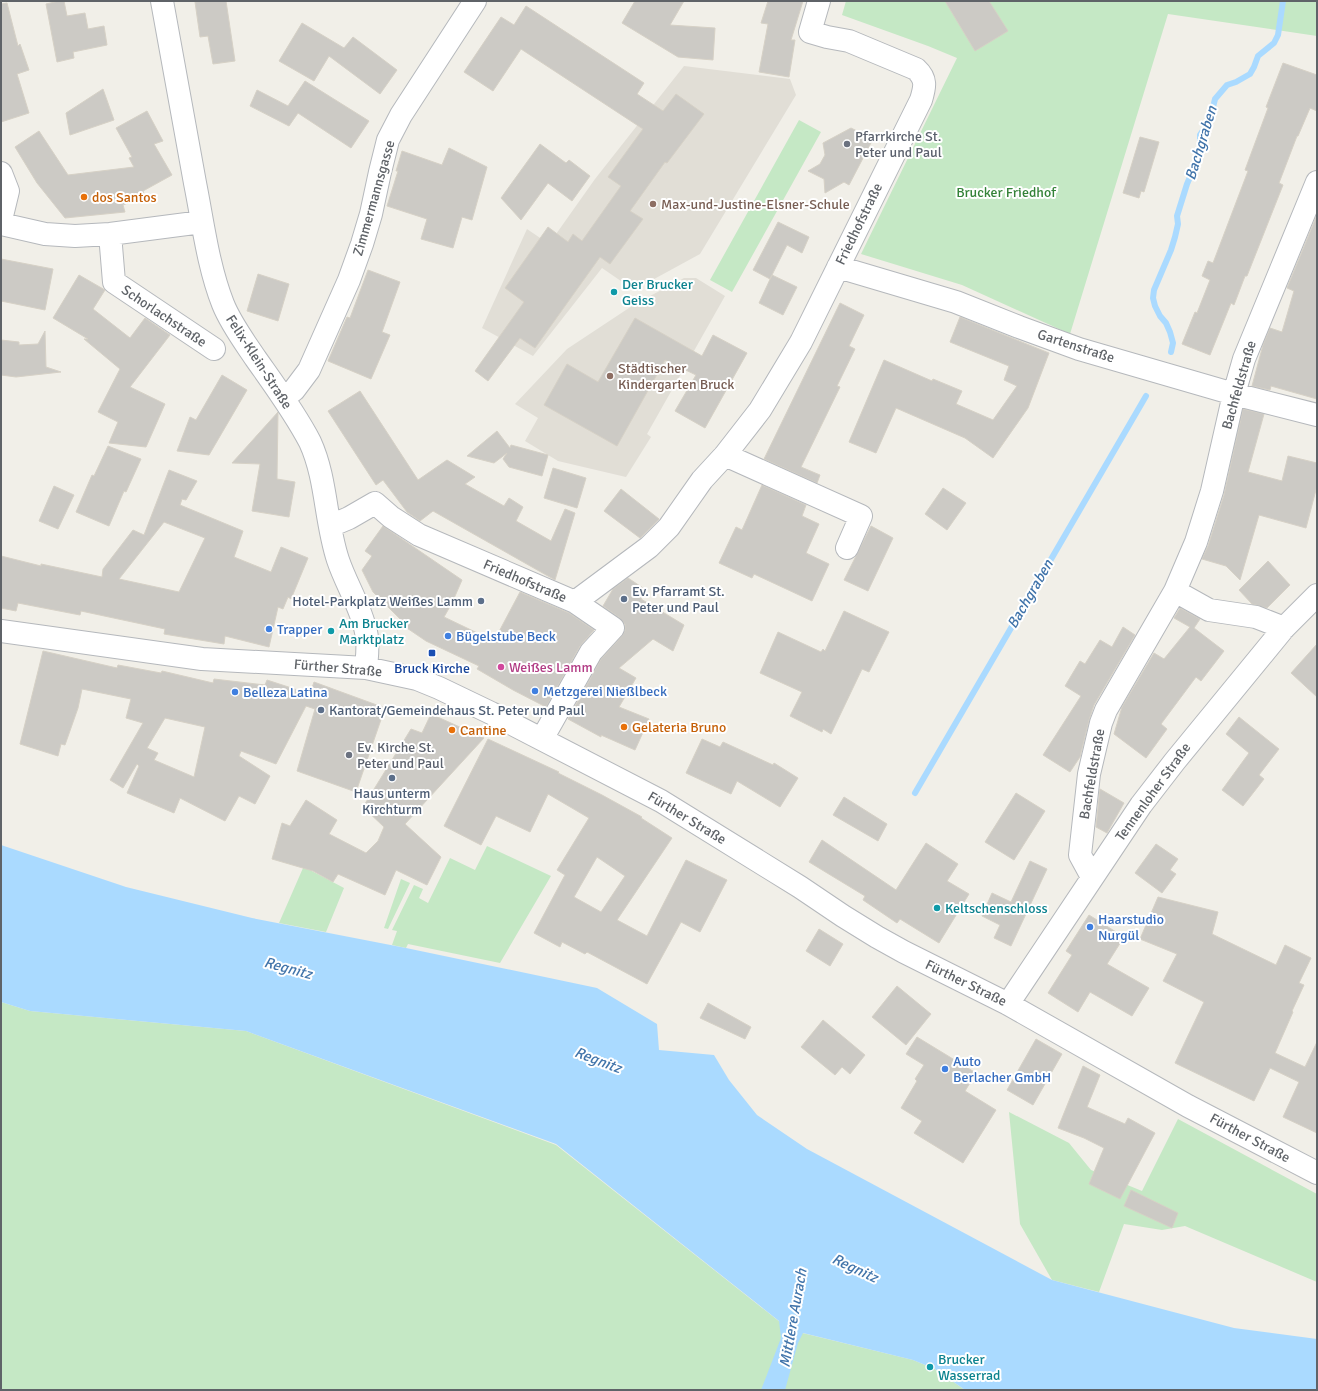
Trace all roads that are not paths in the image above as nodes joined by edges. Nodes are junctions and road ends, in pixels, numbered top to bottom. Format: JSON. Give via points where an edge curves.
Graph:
{"nodes":[{"id":1,"x":162,"y":1,"type":"edge"},
{"id":2,"x":474,"y":1,"type":"edge"},
{"id":3,"x":819,"y":1,"type":"edge"},
{"id":4,"x":1,"y":173,"type":"edge"},
{"id":5,"x":1317,"y":182,"type":"edge"},
{"id":6,"x":1,"y":220,"type":"edge"},
{"id":7,"x":202,"y":222,"type":"junction"},
{"id":8,"x":1,"y":224,"type":"edge"},
{"id":9,"x":110,"y":234,"type":"junction"},
{"id":10,"x":838,"y":267,"type":"junction"},
{"id":11,"x":214,"y":349,"type":"dead end"},
{"id":12,"x":1234,"y":394,"type":"junction"},
{"id":13,"x":284,"y":398,"type":"junction"},
{"id":14,"x":1317,"y":415,"type":"edge"},
{"id":15,"x":725,"y":455,"type":"junction"},
{"id":16,"x":330,"y":526,"type":"junction"},
{"id":17,"x":847,"y":548,"type":"dead end"},
{"id":18,"x":1175,"y":591,"type":"junction"},
{"id":19,"x":1317,"y":595,"type":"edge"},
{"id":20,"x":575,"y":602,"type":"junction"},
{"id":21,"x":1284,"y":628,"type":"junction"},
{"id":22,"x":1,"y":631,"type":"edge"},
{"id":23,"x":366,"y":668,"type":"junction"},
{"id":24,"x":542,"y":739,"type":"junction"},
{"id":25,"x":1092,"y":877,"type":"junction"},
{"id":26,"x":1008,"y":1004,"type":"junction"},
{"id":27,"x":1317,"y":1173,"type":"edge"}],
"edges":[{"from":1,"to":7,"type":"street","name":"Felix-Klein-Straße"},
{"from":2,"to":13,"type":"street","name":"Zimmermannsgasse","via":[[401,115],[388,140],[371,214],[349,280],[309,370],[294,390]]},
{"from":3,"to":10,"type":"street","name":"Friedhofstraße","via":[[810,32],[849,40],[916,69],[924,81],[921,100]]},
{"from":4,"to":6,"type":"street","via":[[8,191]]},
{"from":5,"to":12,"type":"street","name":"Bachfeldstraße","via":[[1244,359]]},
{"from":7,"to":9,"type":"street"},
{"from":7,"to":13,"type":"street","name":"Felix-Klein-Straße","via":[[224,305],[245,343]]},
{"from":8,"to":9,"type":"street","via":[[45,234]]},
{"from":9,"to":11,"type":"street","name":"Schorlachstraße","via":[[114,282]]},
{"from":10,"to":12,"type":"street","name":"Gartenstraße","via":[[956,302],[1079,349]]},
{"from":10,"to":15,"type":"street","name":"Friedhofstraße","via":[[801,342],[764,404]]},
{"from":12,"to":14,"type":"street","name":"Gartenstraße"},
{"from":12,"to":18,"type":"street","name":"Bachfeldstraße","via":[[1212,491],[1196,542]]},
{"from":13,"to":16,"type":"street","name":"Felix-Klein-Straße","via":[[310,443],[318,464]]},
{"from":15,"to":17,"type":"street","via":[[861,516]]},
{"from":15,"to":20,"type":"street","name":"Friedhofstraße","via":[[702,480],[669,527],[649,547]]},
{"from":16,"to":20,"type":"street","name":"Friedhofstraße","via":[[374,503],[420,535]]},
{"from":16,"to":23,"type":"street","name":"Felix-Klein-Straße","via":[[338,559],[367,634]]},
{"from":18,"to":21,"type":"street","via":[[1209,610],[1256,617]]},
{"from":18,"to":25,"type":"street","name":"Bachfeldstraße","via":[[1100,723],[1090,774],[1080,855]]},
{"from":19,"to":21,"type":"street","name":"Tennenloher Straße"},
{"from":20,"to":24,"type":"street","via":[[613,628],[591,652]]},
{"from":21,"to":25,"type":"street","name":"Tennenloher Straße","via":[[1175,761]]},
{"from":22,"to":23,"type":"street","name":"Fürther Straße","via":[[202,659]]},
{"from":23,"to":24,"type":"street","name":"Fürther Straße","via":[[417,679]]},
{"from":24,"to":26,"type":"street","name":"Fürther Straße","via":[[661,801],[877,937]]},
{"from":25,"to":26,"type":"street","name":"Tennenloher Straße"},
{"from":26,"to":27,"type":"street","name":"Fürther Straße","via":[[1188,1106]]}]}
